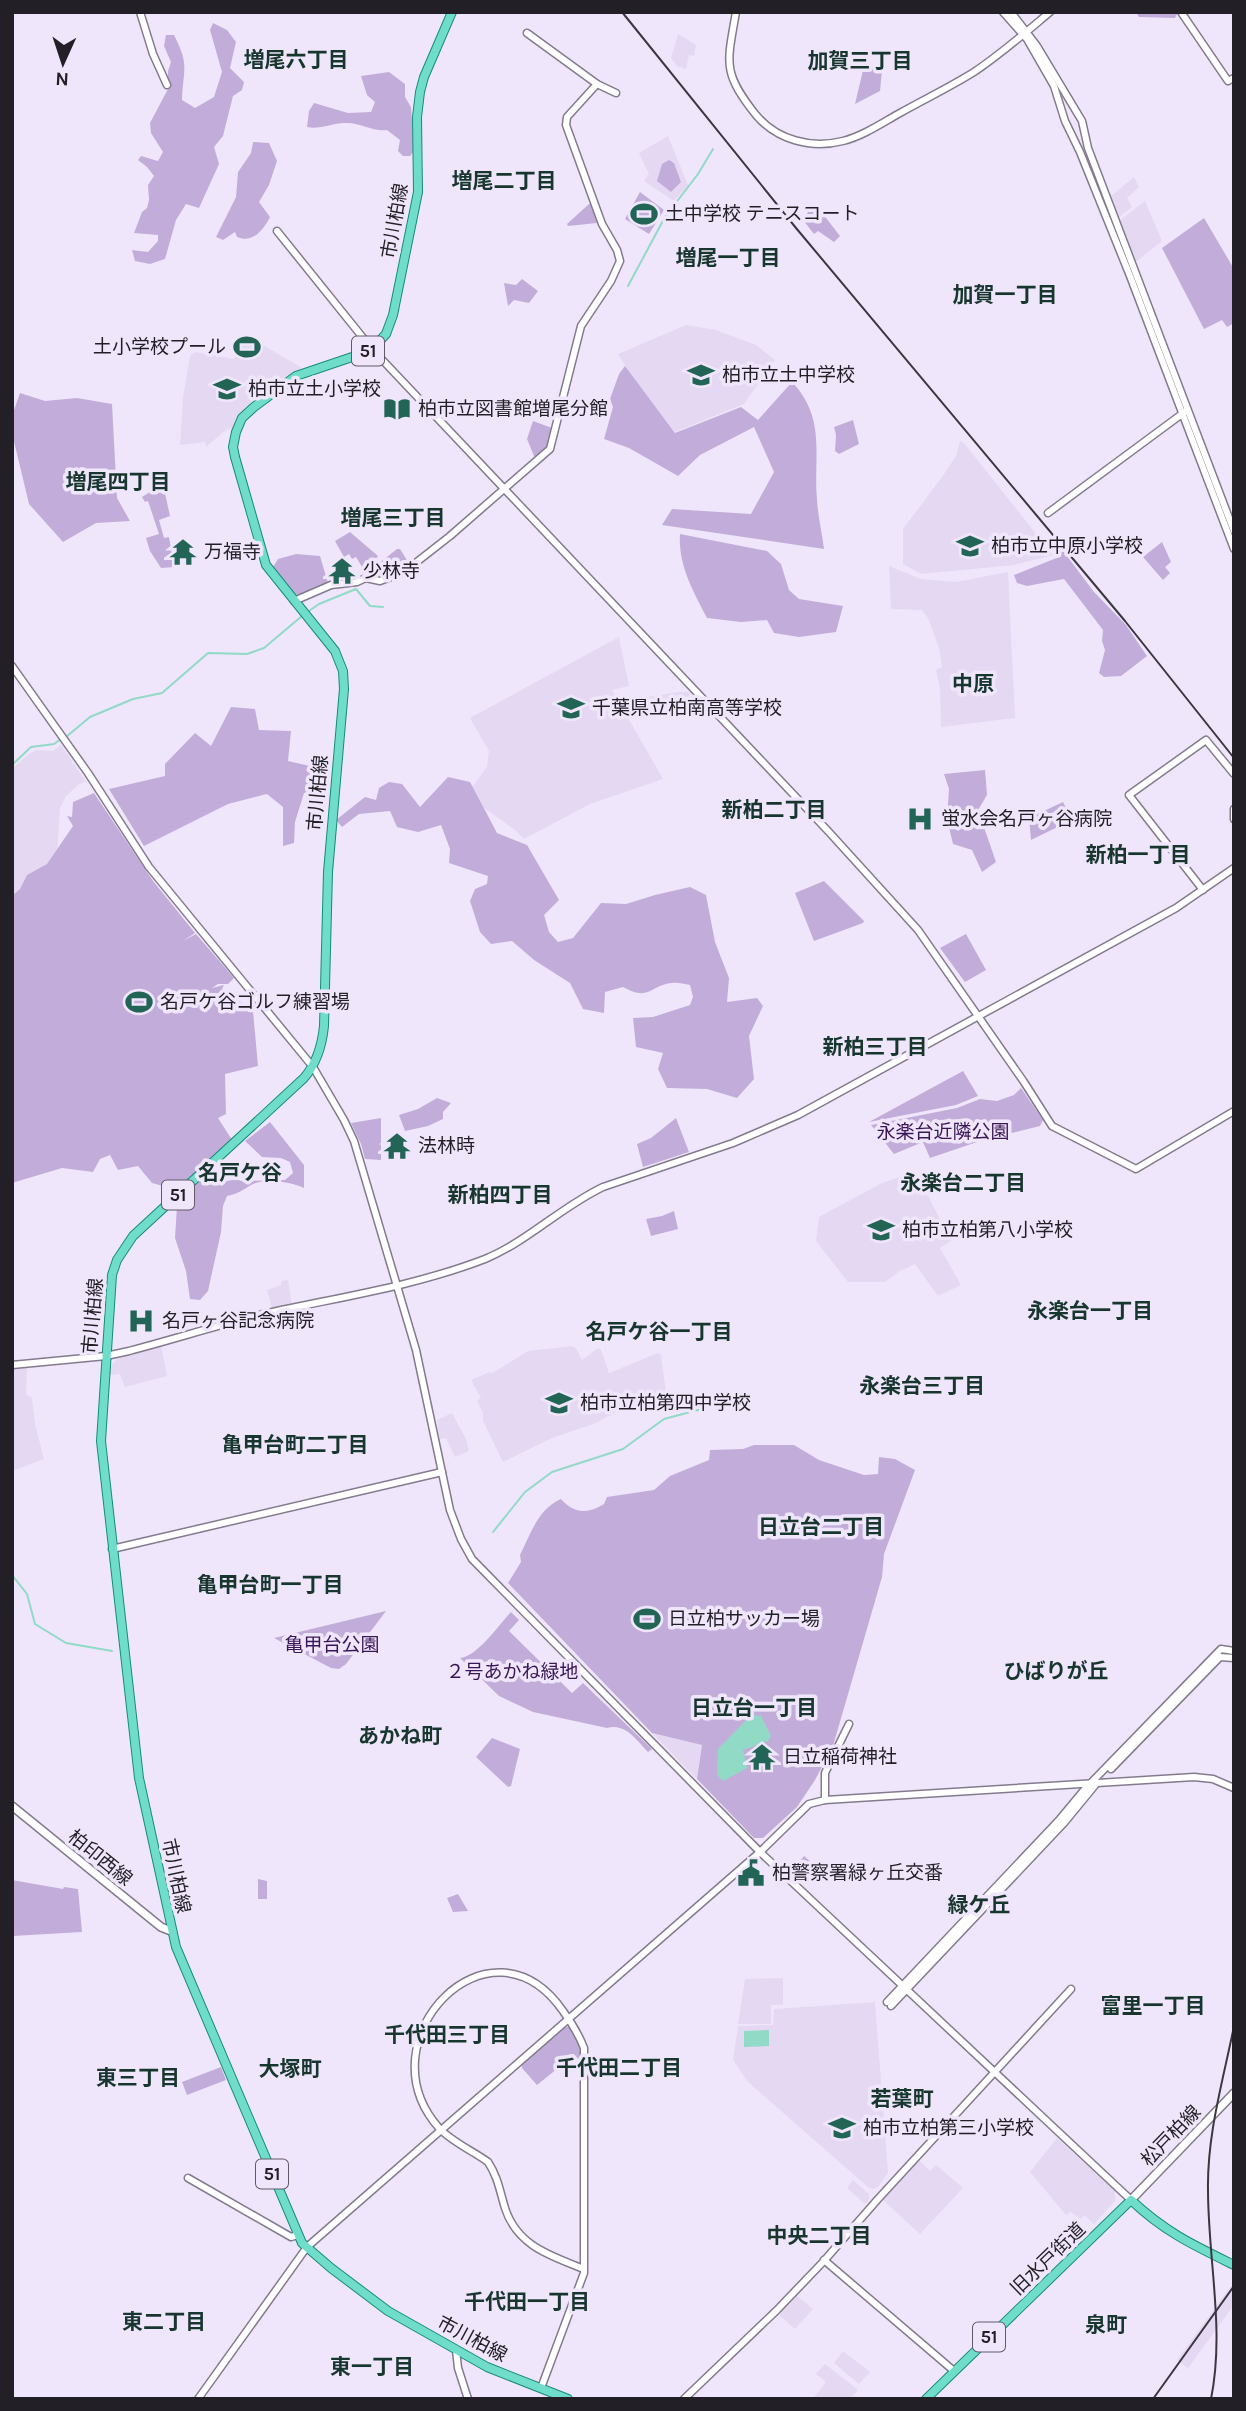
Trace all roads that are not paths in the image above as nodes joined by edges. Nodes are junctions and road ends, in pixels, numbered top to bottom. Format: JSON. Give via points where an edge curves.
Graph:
{"nodes":[{"id":1,"x":140,"y":12,"type":"edge"},
{"id":2,"x":452,"y":12,"type":"edge"},
{"id":3,"x":736,"y":12,"type":"edge"},
{"id":4,"x":1003,"y":12,"type":"edge"},
{"id":5,"x":1011,"y":12,"type":"edge"},
{"id":6,"x":1049,"y":12,"type":"edge"},
{"id":7,"x":1181,"y":12,"type":"edge"},
{"id":8,"x":527,"y":33,"type":"dead end"},
{"id":9,"x":1024,"y":33,"type":"junction"},
{"id":10,"x":1234,"y":78,"type":"edge"},
{"id":11,"x":597,"y":84,"type":"junction"},
{"id":12,"x":166,"y":85,"type":"dead end"},
{"id":13,"x":616,"y":93,"type":"dead end"},
{"id":14,"x":1109,"y":200,"type":"junction"},
{"id":15,"x":1100,"y":204,"type":"junction"},
{"id":16,"x":277,"y":231,"type":"dead end"},
{"id":17,"x":372,"y":349,"type":"junction"},
{"id":18,"x":1185,"y":411,"type":"junction"},
{"id":19,"x":503,"y":490,"type":"junction"},
{"id":20,"x":1048,"y":513,"type":"dead end"},
{"id":21,"x":1234,"y":531,"type":"edge"},
{"id":22,"x":1234,"y":549,"type":"edge"},
{"id":23,"x":295,"y":601,"type":"junction"},
{"id":24,"x":12,"y":666,"type":"edge"},
{"id":25,"x":1234,"y":774,"type":"edge"},
{"id":26,"x":1234,"y":809,"type":"edge"},
{"id":27,"x":1234,"y":819,"type":"edge"},
{"id":28,"x":1234,"y":868,"type":"edge"},
{"id":29,"x":1203,"y":890,"type":"junction"},
{"id":30,"x":978,"y":1016,"type":"junction"},
{"id":31,"x":313,"y":1067,"type":"junction"},
{"id":32,"x":1234,"y":1111,"type":"edge"},
{"id":33,"x":397,"y":1285,"type":"junction"},
{"id":34,"x":106,"y":1356,"type":"junction"},
{"id":35,"x":12,"y":1365,"type":"edge"},
{"id":36,"x":442,"y":1472,"type":"junction"},
{"id":37,"x":112,"y":1549,"type":"junction"},
{"id":38,"x":1234,"y":1651,"type":"edge"},
{"id":39,"x":1234,"y":1658,"type":"edge"},
{"id":40,"x":849,"y":1724,"type":"dead end"},
{"id":41,"x":1093,"y":1784,"type":"junction"},
{"id":42,"x":1234,"y":1788,"type":"edge"},
{"id":43,"x":825,"y":1800,"type":"junction"},
{"id":44,"x":12,"y":1806,"type":"edge"},
{"id":45,"x":760,"y":1852,"type":"junction"},
{"id":46,"x":171,"y":1931,"type":"junction"},
{"id":47,"x":905,"y":1988,"type":"junction"},
{"id":48,"x":1071,"y":1989,"type":"dead end"},
{"id":49,"x":889,"y":2004,"type":"dead end"},
{"id":50,"x":569,"y":2019,"type":"junction"},
{"id":51,"x":994,"y":2073,"type":"junction"},
{"id":52,"x":1234,"y":2093,"type":"edge"},
{"id":53,"x":441,"y":2130,"type":"junction"},
{"id":54,"x":188,"y":2179,"type":"dead end"},
{"id":55,"x":1131,"y":2200,"type":"junction"},
{"id":56,"x":298,"y":2235,"type":"junction"},
{"id":57,"x":307,"y":2247,"type":"junction"},
{"id":58,"x":824,"y":2260,"type":"junction"},
{"id":59,"x":1234,"y":2265,"type":"edge"},
{"id":60,"x":584,"y":2269,"type":"junction"},
{"id":61,"x":456,"y":2350,"type":"junction"},
{"id":62,"x":954,"y":2371,"type":"junction"},
{"id":63,"x":541,"y":2388,"type":"junction"},
{"id":64,"x":198,"y":2399,"type":"edge"},
{"id":65,"x":468,"y":2399,"type":"edge"},
{"id":66,"x":568,"y":2399,"type":"edge"},
{"id":67,"x":684,"y":2399,"type":"edge"},
{"id":68,"x":926,"y":2399,"type":"edge"}],
"edges":[{"from":1,"to":12,"type":"street"},
{"from":2,"to":17,"type":"main road","name":"市川柏線","number":"51","via":[[420,92],[418,192],[393,315],[386,334]]},
{"from":3,"to":9,"type":"street","via":[[728,63],[736,87],[766,127],[809,143],[842,141],[861,134],[975,71]]},
{"from":4,"to":9,"type":"street"},
{"from":5,"to":9,"type":"street"},
{"from":6,"to":9,"type":"street"},
{"from":7,"to":10,"type":"street","via":[[1228,81]]},
{"from":8,"to":11,"type":"street"},
{"from":9,"to":14,"type":"street","via":[[1082,121]]},
{"from":9,"to":15,"type":"street","via":[[1054,86]]},
{"from":11,"to":13,"type":"street"},
{"from":11,"to":19,"type":"street","via":[[567,117],[566,125],[602,224],[619,254],[619,264],[581,326],[550,449]]},
{"from":14,"to":15,"type":"street"},
{"from":14,"to":18,"type":"street"},
{"from":15,"to":18,"type":"street"},
{"from":16,"to":17,"type":"street"},
{"from":17,"to":19,"type":"street"},
{"from":17,"to":23,"type":"main road","name":"市川柏線","number":"51","via":[[296,376],[248,412],[236,432],[235,457],[262,557]]},
{"from":18,"to":20,"type":"street"},
{"from":18,"to":21,"type":"street"},
{"from":18,"to":22,"type":"street"},
{"from":19,"to":23,"type":"street","via":[[404,572],[380,580],[331,585]]},
{"from":19,"to":30,"type":"street","via":[[918,930]]},
{"from":23,"to":31,"type":"main road","name":"市川柏線","number":"51","via":[[335,651],[344,679],[328,872],[324,1026]]},
{"from":24,"to":31,"type":"street","via":[[149,867]]},
{"from":25,"to":29,"type":"street","via":[[1206,740],[1129,795]]},
{"from":26,"to":27,"type":"street"},
{"from":28,"to":29,"type":"street"},
{"from":29,"to":30,"type":"street"},
{"from":30,"to":32,"type":"street","via":[[1052,1126],[1136,1169]]},
{"from":30,"to":33,"type":"street","via":[[798,1115],[733,1143],[603,1187],[484,1259]]},
{"from":31,"to":33,"type":"street","via":[[350,1131]]},
{"from":31,"to":34,"type":"main road","name":"市川柏線","number":"51","via":[[127,1244],[112,1275]]},
{"from":33,"to":34,"type":"street"},
{"from":33,"to":36,"type":"street"},
{"from":34,"to":35,"type":"street"},
{"from":34,"to":37,"type":"main road","name":"市川柏線","number":"51","via":[[100,1441]]},
{"from":36,"to":37,"type":"street"},
{"from":36,"to":45,"type":"street","via":[[454,1522],[472,1559]]},
{"from":37,"to":46,"type":"main road","name":"市川柏線","number":"51","via":[[137,1768]]},
{"from":38,"to":41,"type":"street","via":[[1222,1648]]},
{"from":39,"to":41,"type":"street","via":[[1220,1657]]},
{"from":40,"to":43,"type":"street","via":[[825,1773]]},
{"from":41,"to":42,"type":"street","via":[[1194,1777]]},
{"from":41,"to":43,"type":"street"},
{"from":41,"to":47,"type":"street","via":[[1064,1823]]},
{"from":43,"to":45,"type":"street","via":[[809,1804]]},
{"from":44,"to":46,"type":"main road","name":"柏印西線","via":[[150,1919]]},
{"from":45,"to":47,"type":"street"},
{"from":45,"to":50,"type":"street"},
{"from":46,"to":56,"type":"main road","name":"市川柏線","number":"51"},
{"from":47,"to":49,"type":"street"},
{"from":47,"to":51,"type":"street"},
{"from":48,"to":51,"type":"street"},
{"from":50,"to":53,"type":"street"},
{"from":50,"to":53,"type":"street","via":[[545,1988],[509,1973],[475,1977],[446,1994],[424,2024],[415,2063],[419,2093]]},
{"from":50,"to":60,"type":"street","via":[[584,2048]]},
{"from":51,"to":55,"type":"street"},
{"from":51,"to":58,"type":"street"},
{"from":52,"to":55,"type":"main road","name":"松戸柏線"},
{"from":53,"to":57,"type":"street"},
{"from":53,"to":60,"type":"street","via":[[488,2162],[510,2221],[523,2238],[546,2254]]},
{"from":54,"to":56,"type":"street","via":[[291,2236]]},
{"from":55,"to":59,"type":"main road","via":[[1181,2240]]},
{"from":55,"to":62,"type":"main road","name":"旧水戸街道","number":"51"},
{"from":56,"to":57,"type":"main road","name":"市川柏線","number":"51"},
{"from":57,"to":61,"type":"main road","name":"市川柏線","number":"51","via":[[388,2311]]},
{"from":57,"to":64,"type":"street"},
{"from":58,"to":62,"type":"street"},
{"from":58,"to":67,"type":"street"},
{"from":60,"to":63,"type":"street"},
{"from":61,"to":63,"type":"main road","name":"市川柏線","number":"51"},
{"from":61,"to":65,"type":"street"},
{"from":62,"to":68,"type":"main road","name":"旧水戸街道","number":"51"},
{"from":63,"to":66,"type":"main road","name":"市川柏線","number":"51"}]}
